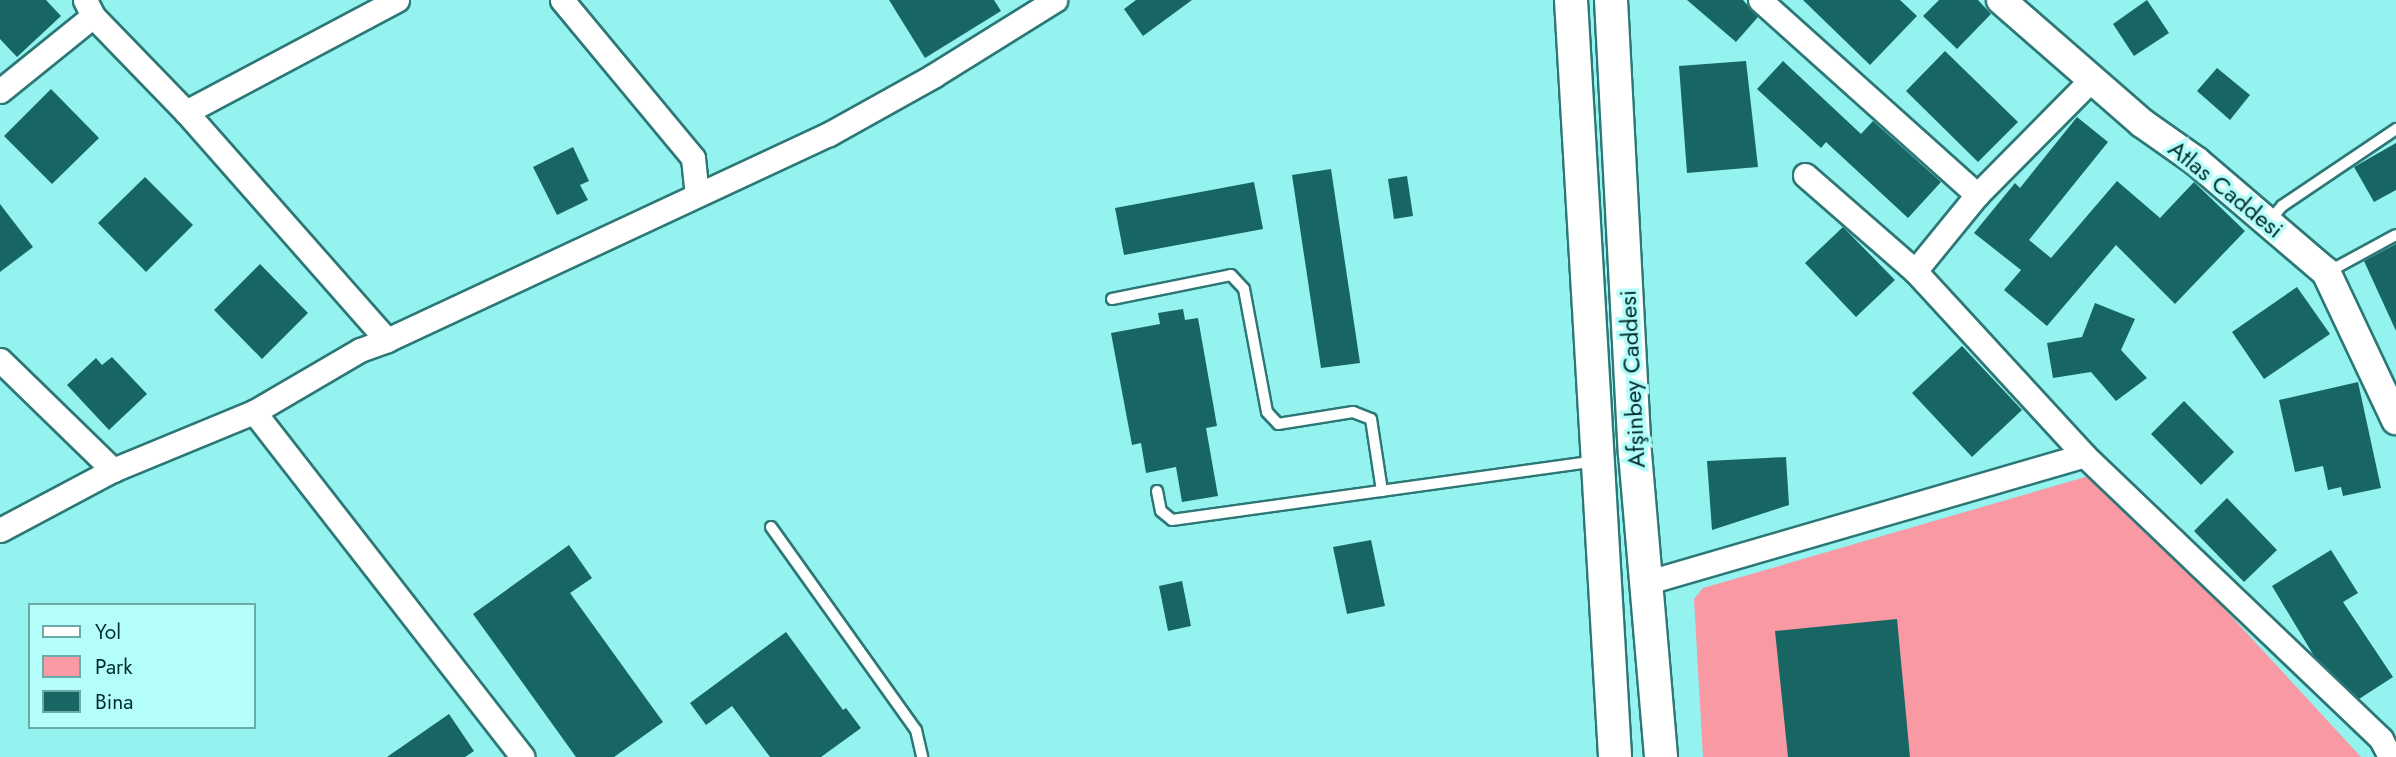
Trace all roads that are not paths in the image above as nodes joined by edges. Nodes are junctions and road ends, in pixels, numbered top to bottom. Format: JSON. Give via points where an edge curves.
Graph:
{"nodes":[{"id":1,"x":397,"y":0,"type":"edge"},
{"id":2,"x":562,"y":0,"type":"edge"},
{"id":3,"x":1055,"y":0,"type":"edge"},
{"id":4,"x":1572,"y":0,"type":"edge"},
{"id":5,"x":1611,"y":0,"type":"edge"},
{"id":6,"x":1760,"y":0,"type":"edge"},
{"id":7,"x":2001,"y":0,"type":"edge"},
{"id":8,"x":89,"y":8,"type":"edge"},
{"id":9,"x":2091,"y":80,"type":"junction"},
{"id":10,"x":0,"y":91,"type":"edge"},
{"id":11,"x":186,"y":112,"type":"junction"},
{"id":12,"x":2396,"y":129,"type":"edge"},
{"id":13,"x":1805,"y":175,"type":"dead end"},
{"id":14,"x":697,"y":194,"type":"junction"},
{"id":15,"x":1977,"y":195,"type":"junction"},
{"id":16,"x":2268,"y":223,"type":"junction"},
{"id":17,"x":2396,"y":235,"type":"edge"},
{"id":18,"x":1915,"y":271,"type":"junction"},
{"id":19,"x":2326,"y":272,"type":"junction"},
{"id":20,"x":1112,"y":299,"type":"dead end"},
{"id":21,"x":387,"y":340,"type":"junction"},
{"id":22,"x":0,"y":360,"type":"edge"},
{"id":23,"x":254,"y":412,"type":"junction"},
{"id":24,"x":2396,"y":420,"type":"edge"},
{"id":25,"x":2084,"y":455,"type":"junction"},
{"id":26,"x":1598,"y":461,"type":"junction"},
{"id":27,"x":113,"y":470,"type":"junction"},
{"id":28,"x":1157,"y":491,"type":"dead end"},
{"id":29,"x":1382,"y":491,"type":"junction"},
{"id":30,"x":771,"y":527,"type":"dead end"},
{"id":31,"x":0,"y":530,"type":"edge"},
{"id":32,"x":1648,"y":582,"type":"junction"},
{"id":33,"x":523,"y":757,"type":"edge"},
{"id":34,"x":922,"y":757,"type":"edge"},
{"id":35,"x":1615,"y":757,"type":"edge"},
{"id":36,"x":1661,"y":757,"type":"edge"},
{"id":37,"x":2390,"y":757,"type":"edge"}],
"edges":[{"from":1,"to":11,"type":"street"},
{"from":2,"to":14,"type":"street","via":[[693,158]]},
{"from":3,"to":14,"type":"street","via":[[829,134]]},
{"from":4,"to":26,"type":"main road","name":"Afşinbey Caddesi"},
{"from":5,"to":32,"type":"main road","name":"Afşinbey Caddesi","via":[[1635,453]]},
{"from":6,"to":15,"type":"street"},
{"from":7,"to":9,"type":"street","name":"Atlas Caddesi"},
{"from":8,"to":10,"type":"street"},
{"from":8,"to":11,"type":"street"},
{"from":9,"to":15,"type":"street"},
{"from":9,"to":16,"type":"street","name":"Atlas Caddesi"},
{"from":11,"to":21,"type":"street"},
{"from":12,"to":16,"type":"lane","via":[[2283,206]]},
{"from":13,"to":18,"type":"street"},
{"from":14,"to":21,"type":"street"},
{"from":15,"to":18,"type":"street"},
{"from":16,"to":19,"type":"street","name":"Atlas Caddesi"},
{"from":17,"to":19,"type":"lane"},
{"from":18,"to":25,"type":"street"},
{"from":19,"to":24,"type":"street","name":"Atlas Caddesi"},
{"from":20,"to":29,"type":"lane","via":[[1231,275],[1244,289],[1267,412],[1278,424],[1353,412],[1371,419]]},
{"from":21,"to":23,"type":"street","via":[[360,350]]},
{"from":22,"to":27,"type":"street"},
{"from":23,"to":27,"type":"street"},
{"from":23,"to":33,"type":"street"},
{"from":25,"to":32,"type":"street"},
{"from":25,"to":37,"type":"street","via":[[2381,739]]},
{"from":26,"to":29,"type":"lane"},
{"from":26,"to":35,"type":"main road","name":"Afşinbey Caddesi"},
{"from":27,"to":31,"type":"street"},
{"from":28,"to":29,"type":"lane","via":[[1161,511],[1172,520]]},
{"from":30,"to":34,"type":"lane","via":[[916,730]]},
{"from":32,"to":36,"type":"main road","name":"Afşinbey Caddesi"}]}
